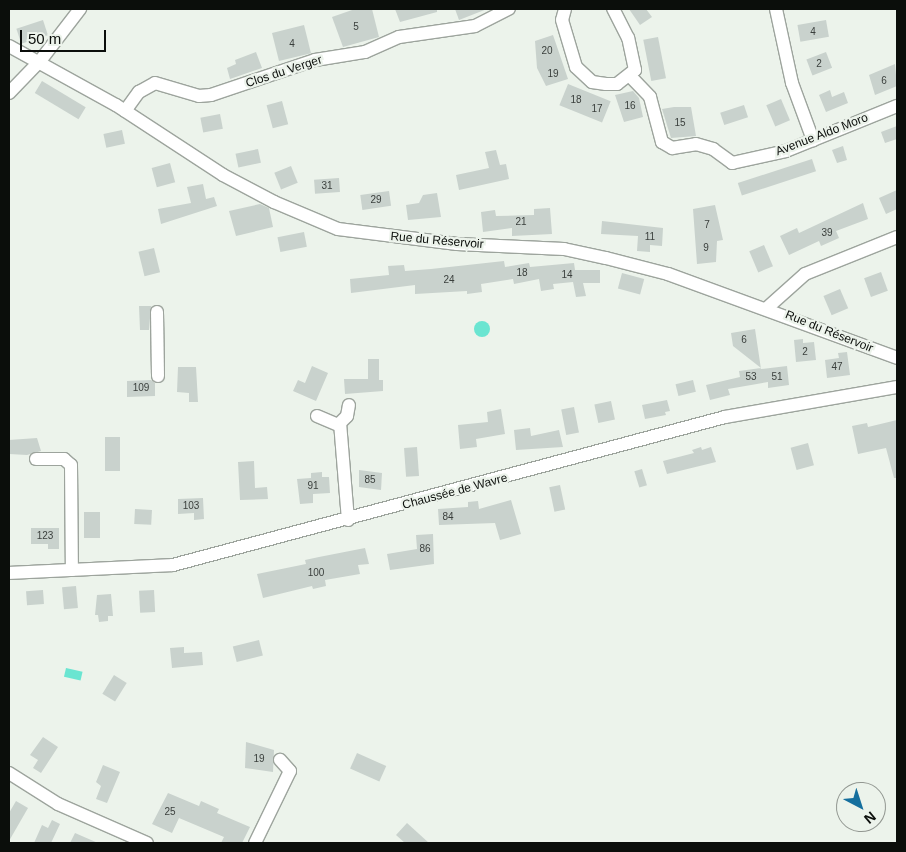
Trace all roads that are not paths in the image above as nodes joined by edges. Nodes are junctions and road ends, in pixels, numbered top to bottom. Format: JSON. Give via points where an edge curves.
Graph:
{"nodes":[{"id":1,"x":80,"y":9,"type":"edge"},
{"id":2,"x":509,"y":9,"type":"edge"},
{"id":3,"x":563,"y":9,"type":"edge"},
{"id":4,"x":613,"y":9,"type":"edge"},
{"id":5,"x":776,"y":9,"type":"edge"},
{"id":6,"x":9,"y":46,"type":"edge"},
{"id":7,"x":40,"y":61,"type":"junction"},
{"id":8,"x":630,"y":76,"type":"junction"},
{"id":9,"x":9,"y":93,"type":"edge"},
{"id":10,"x":897,"y":106,"type":"edge"},
{"id":11,"x":125,"y":110,"type":"junction"},
{"id":12,"x":813,"y":140,"type":"junction"},
{"id":13,"x":897,"y":237,"type":"edge"},
{"id":14,"x":767,"y":308,"type":"junction"},
{"id":15,"x":157,"y":312,"type":"dead end"},
{"id":16,"x":897,"y":358,"type":"edge"},
{"id":17,"x":158,"y":376,"type":"dead end"},
{"id":18,"x":897,"y":387,"type":"edge"},
{"id":19,"x":349,"y":405,"type":"dead end"},
{"id":20,"x":317,"y":416,"type":"dead end"},
{"id":21,"x":340,"y":426,"type":"junction"},
{"id":22,"x":36,"y":459,"type":"dead end"},
{"id":23,"x":348,"y":520,"type":"junction"},
{"id":24,"x":72,"y":570,"type":"junction"},
{"id":25,"x":9,"y":572,"type":"edge"},
{"id":26,"x":280,"y":760,"type":"dead end"},
{"id":27,"x":9,"y":773,"type":"edge"},
{"id":28,"x":147,"y":843,"type":"edge"},
{"id":29,"x":255,"y":843,"type":"edge"}],
"edges":[{"from":1,"to":7,"type":"street"},
{"from":2,"to":11,"type":"street","name":"Clos du Verger","via":[[475,26],[399,37],[365,52],[315,60],[211,95],[199,96],[155,83],[139,92]]},
{"from":3,"to":8,"type":"street","via":[[562,20],[571,57],[584,76],[592,82],[606,84],[617,84]]},
{"from":4,"to":8,"type":"street","via":[[619,16],[635,59],[635,70]]},
{"from":5,"to":12,"type":"street","via":[[792,83]]},
{"from":6,"to":7,"type":"street","name":"Rue du Réservoir"},
{"from":7,"to":9,"type":"street"},
{"from":7,"to":11,"type":"street","name":"Rue du Réservoir"},
{"from":8,"to":12,"type":"street","name":"Avenue Aldo Moro","via":[[650,97],[662,142],[672,148],[696,144],[712,149],[732,163],[786,151]]},
{"from":10,"to":12,"type":"street","name":"Avenue Aldo Moro"},
{"from":11,"to":14,"type":"street","name":"Rue du Réservoir","via":[[223,175],[274,202],[338,229],[457,244],[564,249],[668,274]]},
{"from":13,"to":14,"type":"street","via":[[806,274]]},
{"from":14,"to":16,"type":"street","name":"Rue du Réservoir"},
{"from":15,"to":17,"type":"street"},
{"from":18,"to":23,"type":"street","name":"Chaussée de Wavre","via":[[725,417]]},
{"from":19,"to":21,"type":"street","via":[[348,416]]},
{"from":20,"to":21,"type":"street"},
{"from":21,"to":23,"type":"street"},
{"from":22,"to":24,"type":"street","via":[[64,459],[71,464]]},
{"from":23,"to":24,"type":"street","name":"Chaussée de Wavre","via":[[173,565]]},
{"from":24,"to":25,"type":"street","name":"Chaussée de Wavre"},
{"from":26,"to":29,"type":"street","via":[[290,771]]},
{"from":27,"to":28,"type":"street","via":[[58,804]]}]}
